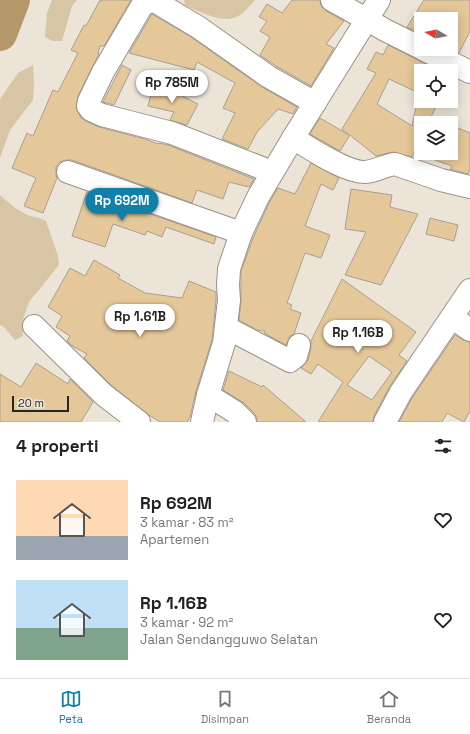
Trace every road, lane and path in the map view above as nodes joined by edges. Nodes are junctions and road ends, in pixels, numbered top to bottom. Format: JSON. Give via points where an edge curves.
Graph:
{"nodes":[{"id":1,"x":332,"y":0,"type":"edge"},
{"id":2,"x":379,"y":0,"type":"edge"},
{"id":3,"x":368,"y":20,"type":"junction"},
{"id":4,"x":414,"y":44,"type":"edge"},
{"id":5,"x":438,"y":56,"type":"edge"},
{"id":6,"x":470,"y":72,"type":"edge"},
{"id":7,"x":315,"y":103,"type":"junction"},
{"id":8,"x":292,"y":138,"type":"junction"},
{"id":9,"x":68,"y":172,"type":"dead end"},
{"id":10,"x":272,"y":172,"type":"junction"},
{"id":11,"x":470,"y":187,"type":"edge"},
{"id":12,"x":241,"y":233,"type":"junction"},
{"id":13,"x":470,"y":290,"type":"edge"},
{"id":14,"x":452,"y":317,"type":"junction"},
{"id":15,"x":34,"y":326,"type":"dead end"},
{"id":16,"x":227,"y":328,"type":"junction"},
{"id":17,"x":470,"y":330,"type":"edge"},
{"id":18,"x":299,"y":345,"type":"dead end"},
{"id":19,"x":208,"y":395,"type":"junction"},
{"id":20,"x":390,"y":420,"type":"edge"},
{"id":21,"x":139,"y":422,"type":"edge"},
{"id":22,"x":202,"y":422,"type":"edge"},
{"id":23,"x":245,"y":422,"type":"edge"}],
"edges":[{"from":1,"to":3,"type":"street"},
{"from":2,"to":3,"type":"street"},
{"from":3,"to":4,"type":"street"},
{"from":3,"to":7,"type":"street"},
{"from":5,"to":6,"type":"street"},
{"from":7,"to":8,"type":"street"},
{"from":7,"to":10,"type":"street","via":[[269,77],[198,27],[158,3],[153,1],[143,4],[103,72],[89,101],[88,106],[91,110],[102,116],[172,133]]},
{"from":8,"to":10,"type":"street"},
{"from":8,"to":11,"type":"street","via":[[353,171],[379,170],[395,164]]},
{"from":9,"to":12,"type":"street"},
{"from":10,"to":12,"type":"street"},
{"from":12,"to":16,"type":"street","via":[[230,269]]},
{"from":13,"to":14,"type":"street"},
{"from":14,"to":17,"type":"street"},
{"from":14,"to":20,"type":"street","via":[[401,392]]},
{"from":15,"to":21,"type":"street","via":[[104,395]]},
{"from":16,"to":18,"type":"street","via":[[290,361],[296,356]]},
{"from":16,"to":19,"type":"street"},
{"from":19,"to":22,"type":"street"},
{"from":19,"to":23,"type":"street","via":[[235,412]]}]}
